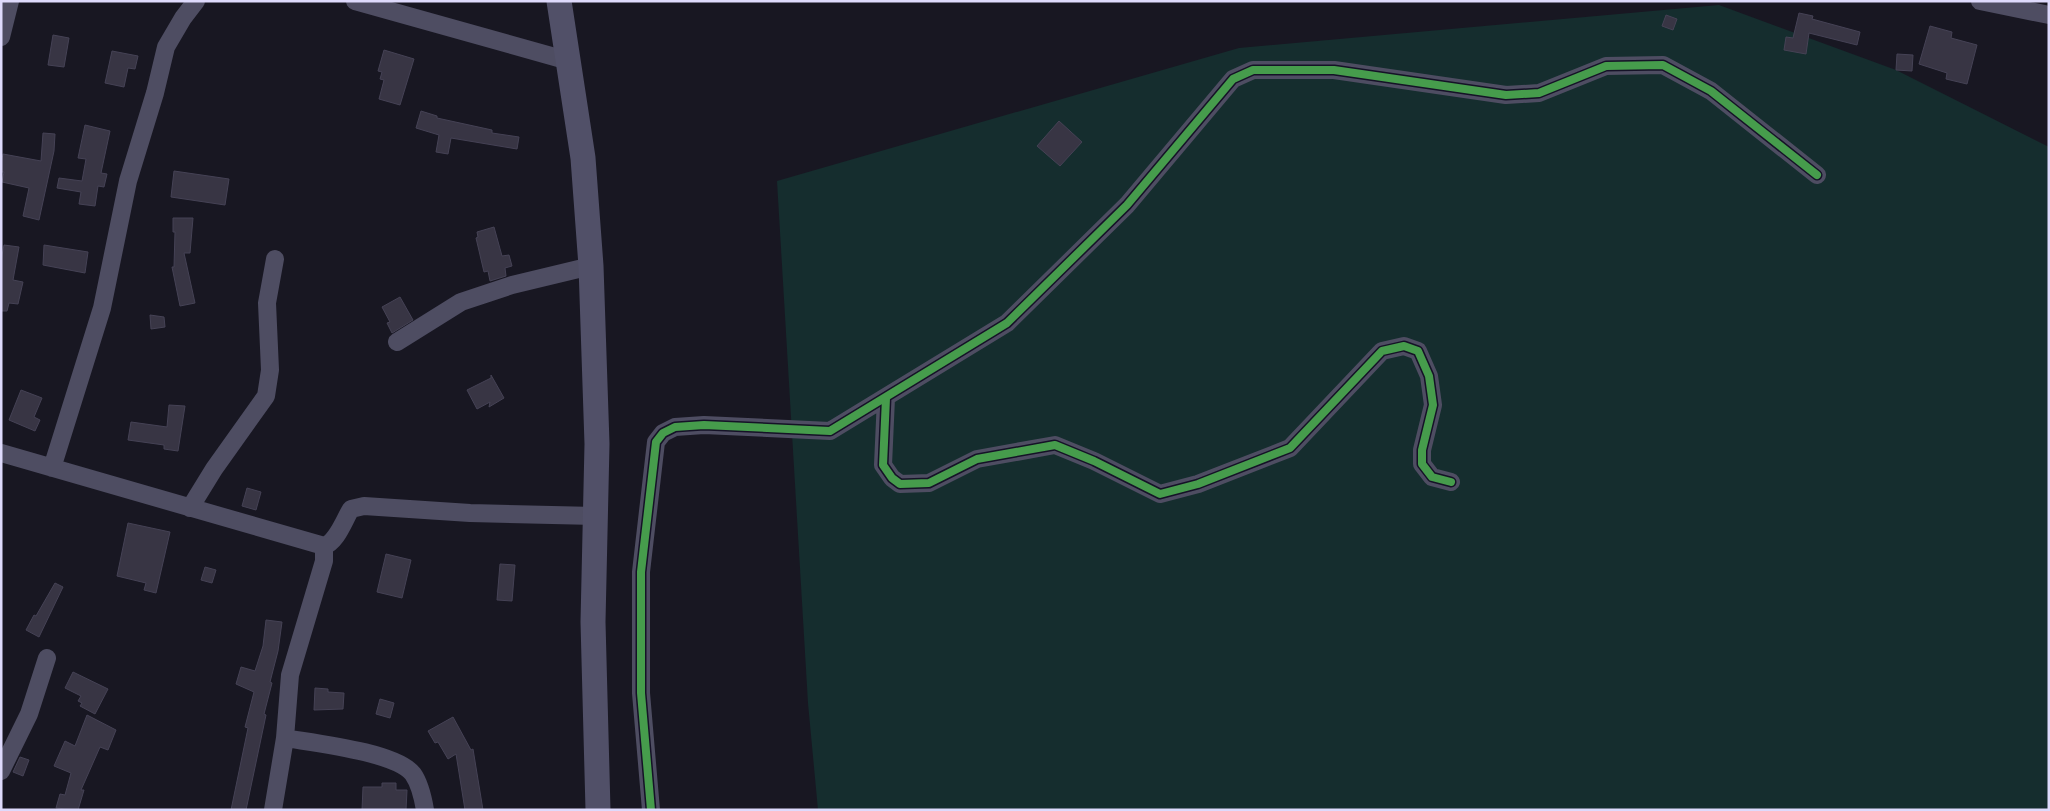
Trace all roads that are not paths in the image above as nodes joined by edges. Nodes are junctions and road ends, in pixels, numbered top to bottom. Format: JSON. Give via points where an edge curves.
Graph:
{"nodes":[{"id":1,"x":10,"y":1,"type":"edge"},
{"id":2,"x":196,"y":1,"type":"edge"},
{"id":3,"x":356,"y":1,"type":"edge"},
{"id":4,"x":559,"y":1,"type":"edge"},
{"id":5,"x":1980,"y":1,"type":"edge"},
{"id":6,"x":2049,"y":15,"type":"edge"},
{"id":7,"x":1,"y":36,"type":"edge"},
{"id":8,"x":568,"y":61,"type":"junction"},
{"id":9,"x":1817,"y":175,"type":"dead end"},
{"id":10,"x":275,"y":259,"type":"dead end"},
{"id":11,"x":591,"y":266,"type":"junction"},
{"id":12,"x":397,"y":342,"type":"dead end"},
{"id":13,"x":886,"y":398,"type":"junction"},
{"id":14,"x":1,"y":453,"type":"edge"},
{"id":15,"x":52,"y":468,"type":"junction"},
{"id":16,"x":1451,"y":482,"type":"dead end"},
{"id":17,"x":190,"y":508,"type":"junction"},
{"id":18,"x":596,"y":516,"type":"junction"},
{"id":19,"x":324,"y":546,"type":"junction"},
{"id":20,"x":47,"y":658,"type":"dead end"},
{"id":21,"x":285,"y":738,"type":"junction"},
{"id":22,"x":1,"y":771,"type":"edge"},
{"id":23,"x":274,"y":810,"type":"edge"},
{"id":24,"x":425,"y":810,"type":"edge"},
{"id":25,"x":598,"y":810,"type":"edge"},
{"id":26,"x":651,"y":810,"type":"edge"}],
"edges":[{"from":1,"to":7,"type":"street"},
{"from":2,"to":15,"type":"street","via":[[166,47],[128,181],[102,308]]},
{"from":3,"to":8,"type":"street"},
{"from":4,"to":8,"type":"main road"},
{"from":5,"to":6,"type":"street"},
{"from":8,"to":11,"type":"main road","via":[[583,158]]},
{"from":9,"to":13,"type":"street","via":[[1711,91],[1663,65],[1606,66],[1539,93],[1506,95],[1334,70],[1252,70],[1233,78],[1127,205],[1007,323]]},
{"from":10,"to":17,"type":"street","via":[[267,303],[270,370],[266,396]]},
{"from":11,"to":12,"type":"street","via":[[512,285],[461,302]]},
{"from":11,"to":18,"type":"main road"},
{"from":13,"to":16,"type":"street","via":[[883,465],[900,484],[929,483],[976,459],[1055,445],[1160,494],[1198,484],[1290,448],[1382,351],[1404,346],[1418,351],[1429,376],[1433,405],[1422,450],[1422,464],[1432,477]]},
{"from":13,"to":26,"type":"street","via":[[830,431],[704,425],[675,427],[663,433],[656,442],[641,572],[641,693]]},
{"from":14,"to":15,"type":"street"},
{"from":15,"to":17,"type":"street"},
{"from":17,"to":19,"type":"street"},
{"from":18,"to":19,"type":"street","via":[[364,506],[351,509],[330,544]]},
{"from":18,"to":25,"type":"main road","via":[[593,622]]},
{"from":19,"to":21,"type":"street","via":[[324,561],[290,675]]},
{"from":20,"to":22,"type":"street","via":[[28,714]]},
{"from":21,"to":23,"type":"street"},
{"from":21,"to":24,"type":"street","via":[[384,756],[412,773],[422,793]]}]}
